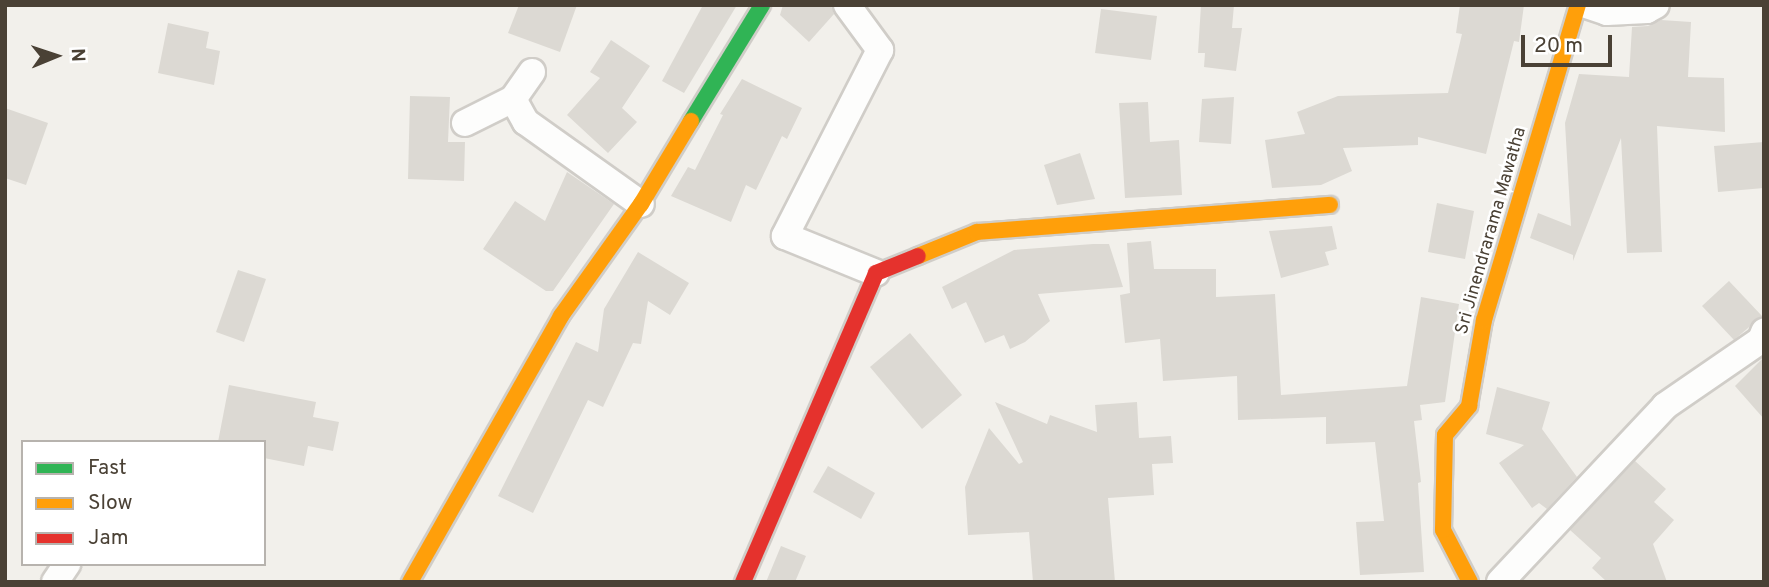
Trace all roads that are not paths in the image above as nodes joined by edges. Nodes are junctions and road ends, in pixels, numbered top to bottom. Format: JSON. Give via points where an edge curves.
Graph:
{"nodes":[{"id":1,"x":762,"y":5,"type":"edge"},
{"id":2,"x":847,"y":5,"type":"edge"},
{"id":3,"x":1578,"y":5,"type":"edge"},
{"id":4,"x":1586,"y":5,"type":"edge"},
{"id":5,"x":1656,"y":5,"type":"edge"},
{"id":6,"x":532,"y":72,"type":"dead end"},
{"id":7,"x":513,"y":99,"type":"junction"},
{"id":8,"x":465,"y":123,"type":"dead end"},
{"id":9,"x":642,"y":204,"type":"junction"},
{"id":10,"x":1330,"y":205,"type":"dead end"},
{"id":11,"x":876,"y":273,"type":"junction"},
{"id":12,"x":1764,"y":332,"type":"edge"},
{"id":13,"x":66,"y":566,"type":"edge"},
{"id":14,"x":55,"y":582,"type":"edge"},
{"id":15,"x":410,"y":582,"type":"edge"},
{"id":16,"x":743,"y":582,"type":"edge"},
{"id":17,"x":1471,"y":582,"type":"edge"},
{"id":18,"x":1500,"y":582,"type":"edge"}],
"edges":[{"from":1,"to":9,"type":"street"},
{"from":2,"to":11,"type":"street","via":[[880,50],[785,236]]},
{"from":3,"to":17,"type":"street","name":"Sri Jinendrarama Mawatha","via":[[1484,320],[1469,406],[1445,435],[1443,530]]},
{"from":4,"to":5,"type":"street","via":[[1607,12],[1647,10]]},
{"from":6,"to":7,"type":"street"},
{"from":7,"to":8,"type":"street"},
{"from":7,"to":9,"type":"street","via":[[526,122]]},
{"from":9,"to":15,"type":"street","via":[[561,316]]},
{"from":10,"to":11,"type":"street","via":[[977,232]]},
{"from":11,"to":16,"type":"street"},
{"from":12,"to":18,"type":"street","via":[[1761,340],[1665,405]]},
{"from":13,"to":14,"type":"street"}]}
